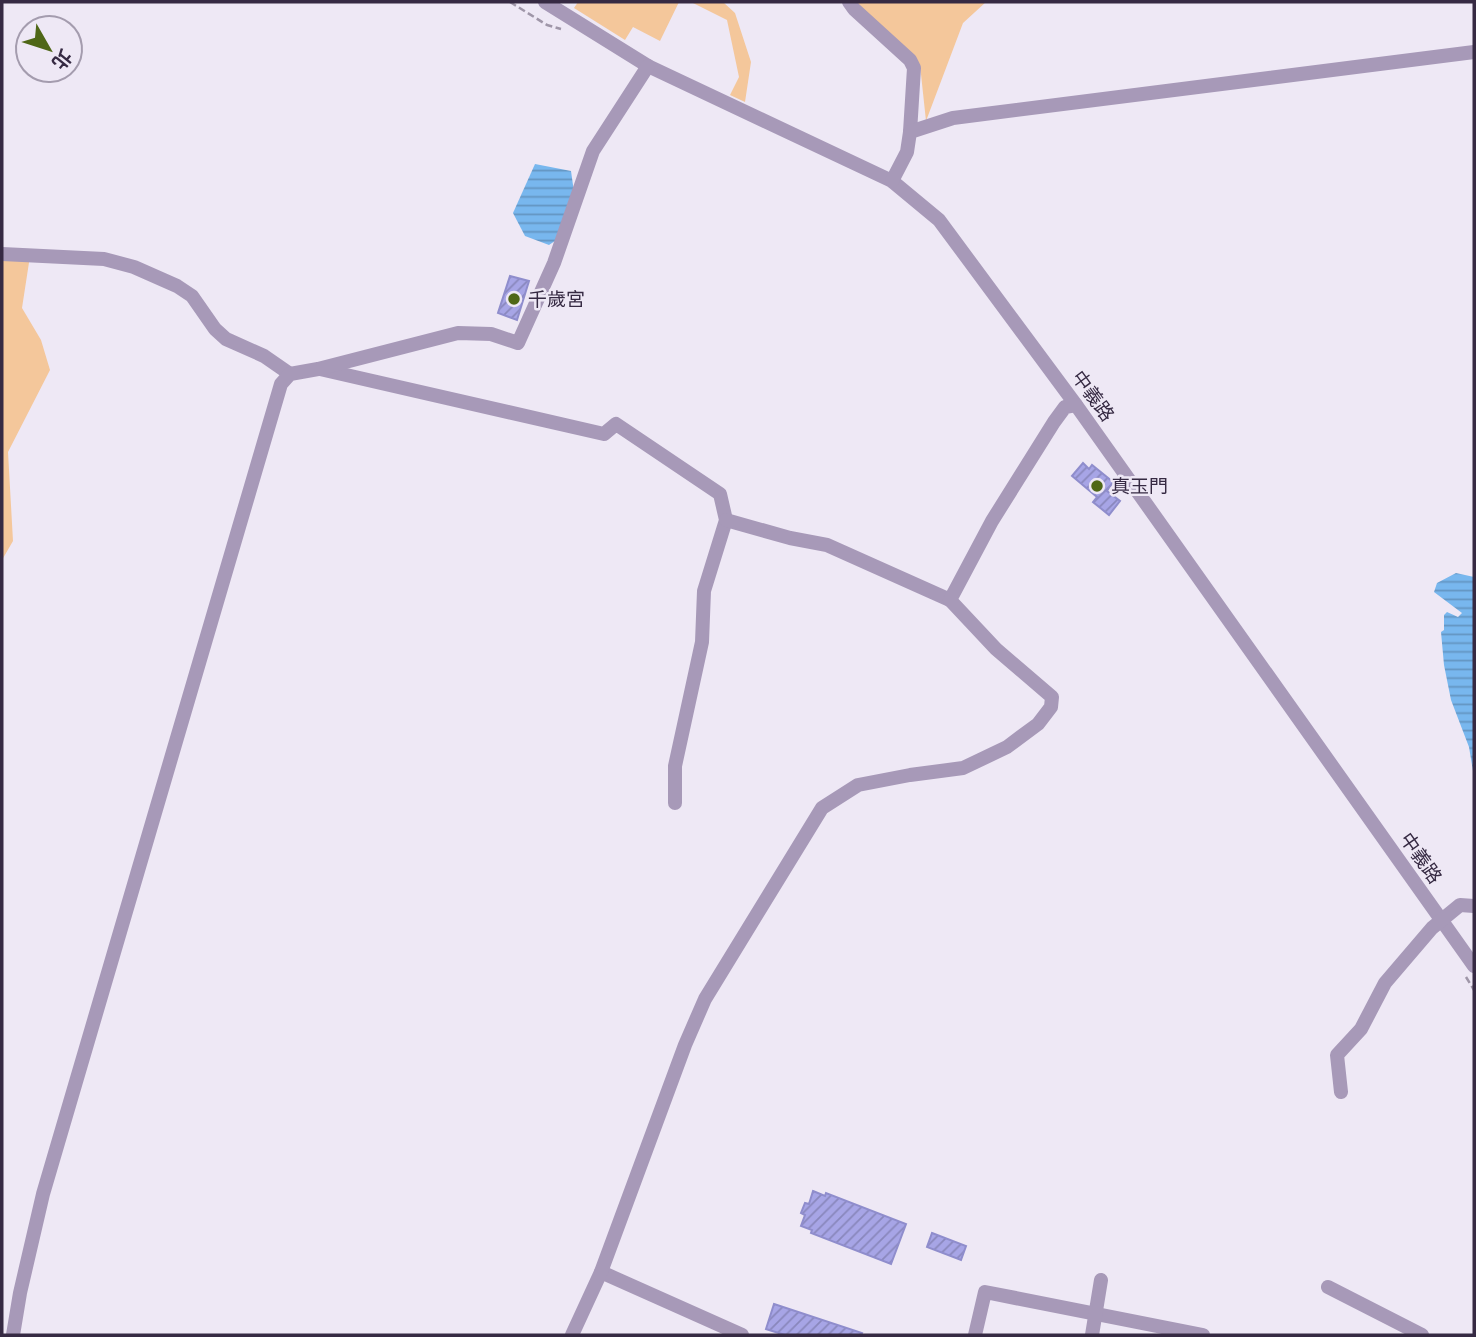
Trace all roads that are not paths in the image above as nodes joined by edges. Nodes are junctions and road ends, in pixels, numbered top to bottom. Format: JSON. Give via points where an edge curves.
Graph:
{"nodes":[{"id":1,"x":545,"y":2,"type":"edge"},
{"id":2,"x":849,"y":2,"type":"edge"},
{"id":3,"x":1474,"y":52,"type":"edge"},
{"id":4,"x":648,"y":66,"type":"junction"},
{"id":5,"x":910,"y":132,"type":"junction"},
{"id":6,"x":892,"y":181,"type":"junction"},
{"id":7,"x":2,"y":254,"type":"edge"},
{"id":8,"x":318,"y":369,"type":"junction"},
{"id":9,"x":290,"y":374,"type":"junction"},
{"id":10,"x":1076,"y":405,"type":"junction"},
{"id":11,"x":726,"y":520,"type":"junction"},
{"id":12,"x":950,"y":600,"type":"junction"},
{"id":13,"x":675,"y":803,"type":"dead end"},
{"id":14,"x":1474,"y":906,"type":"edge"},
{"id":15,"x":1441,"y":919,"type":"junction"},
{"id":16,"x":1474,"y":966,"type":"edge"},
{"id":17,"x":1341,"y":1092,"type":"dead end"},
{"id":18,"x":601,"y":1272,"type":"junction"},
{"id":19,"x":1101,"y":1280,"type":"dead end"},
{"id":20,"x":1328,"y":1287,"type":"dead end"},
{"id":21,"x":1096,"y":1314,"type":"junction"},
{"id":22,"x":13,"y":1335,"type":"edge"},
{"id":23,"x":572,"y":1335,"type":"edge"},
{"id":24,"x":742,"y":1335,"type":"edge"},
{"id":25,"x":975,"y":1335,"type":"edge"},
{"id":26,"x":1092,"y":1335,"type":"edge"},
{"id":27,"x":1203,"y":1335,"type":"edge"},
{"id":28,"x":1422,"y":1335,"type":"edge"}],
"edges":[{"from":1,"to":4,"type":"street","name":"中義路"},
{"from":2,"to":5,"type":"street","via":[[914,68]]},
{"from":3,"to":5,"type":"street","via":[[953,118]]},
{"from":4,"to":6,"type":"street","name":"中義路"},
{"from":4,"to":8,"type":"street","via":[[593,151],[554,263],[518,344],[491,334],[458,333]]},
{"from":5,"to":6,"type":"street","via":[[907,152]]},
{"from":6,"to":10,"type":"street","name":"中義路","via":[[946,227]]},
{"from":7,"to":9,"type":"street","via":[[104,259],[134,267],[185,291],[226,339]]},
{"from":8,"to":9,"type":"street"},
{"from":8,"to":11,"type":"street","via":[[604,434],[616,424],[720,494]]},
{"from":9,"to":22,"type":"street","via":[[281,384],[43,1194]]},
{"from":10,"to":12,"type":"street","via":[[1065,408],[1054,422],[992,521]]},
{"from":10,"to":15,"type":"street","name":"中義路"},
{"from":11,"to":12,"type":"street","via":[[827,545]]},
{"from":11,"to":13,"type":"street","via":[[704,592],[702,642],[675,766]]},
{"from":12,"to":18,"type":"street","via":[[996,649],[1052,697],[1051,707],[1038,724],[1007,747],[963,768],[858,785],[822,808],[705,999]]},
{"from":14,"to":15,"type":"street","via":[[1460,905]]},
{"from":15,"to":16,"type":"street","name":"中義路"},
{"from":15,"to":17,"type":"street","via":[[1385,983],[1361,1029],[1338,1052]]},
{"from":18,"to":23,"type":"street"},
{"from":18,"to":24,"type":"street"},
{"from":19,"to":21,"type":"street"},
{"from":20,"to":28,"type":"street"},
{"from":21,"to":25,"type":"street","via":[[985,1292]]},
{"from":21,"to":26,"type":"street"},
{"from":21,"to":27,"type":"street"}]}
